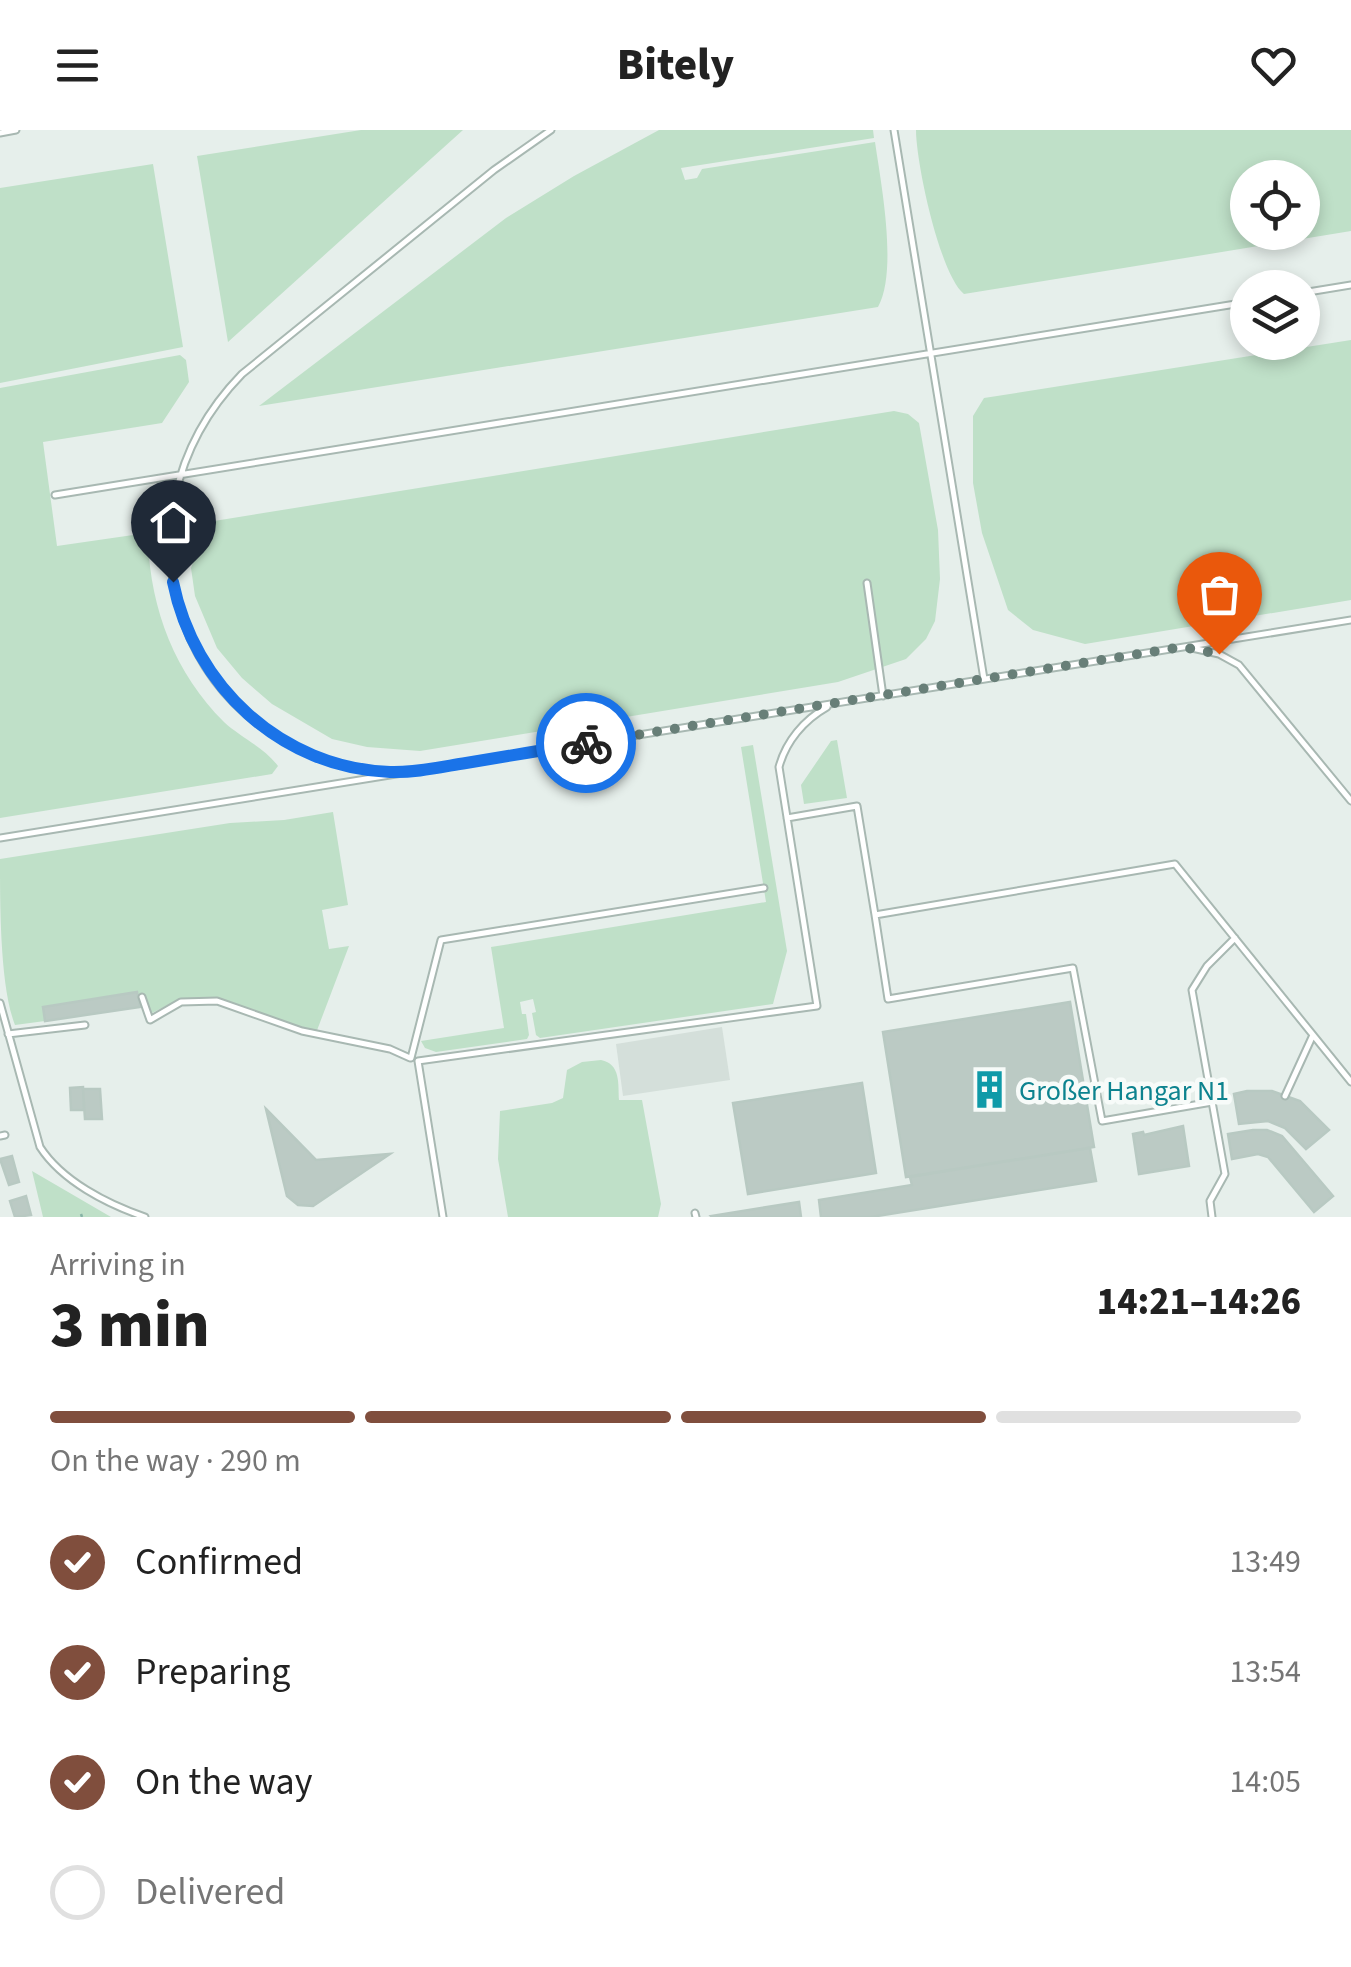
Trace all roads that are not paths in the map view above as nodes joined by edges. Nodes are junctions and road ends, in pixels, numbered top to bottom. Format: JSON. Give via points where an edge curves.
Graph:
{"nodes":[{"id":1,"x":16,"y":130,"type":"edge"},
{"id":2,"x":551,"y":130,"type":"edge"},
{"id":3,"x":894,"y":130,"type":"edge"},
{"id":4,"x":0,"y":132,"type":"edge"},
{"id":5,"x":1351,"y":286,"type":"edge"},
{"id":6,"x":1320,"y":290,"type":"edge"},
{"id":7,"x":1230,"y":305,"type":"edge"},
{"id":8,"x":930,"y":353,"type":"junction"},
{"id":9,"x":180,"y":474,"type":"junction"},
{"id":10,"x":55,"y":494,"type":"dead end"},
{"id":11,"x":867,"y":584,"type":"dead end"},
{"id":12,"x":1351,"y":620,"type":"edge"},
{"id":13,"x":1182,"y":647,"type":"junction"},
{"id":14,"x":984,"y":680,"type":"junction"},
{"id":15,"x":883,"y":696,"type":"junction"},
{"id":16,"x":840,"y":702,"type":"junction"},
{"id":17,"x":408,"y":772,"type":"junction"},
{"id":18,"x":1351,"y":801,"type":"edge"},
{"id":19,"x":786,"y":818,"type":"junction"},
{"id":20,"x":0,"y":838,"type":"edge"},
{"id":21,"x":764,"y":888,"type":"dead end"},
{"id":22,"x":876,"y":915,"type":"junction"},
{"id":23,"x":1235,"y":938,"type":"junction"},
{"id":24,"x":142,"y":998,"type":"dead end"},
{"id":25,"x":0,"y":1002,"type":"edge"},
{"id":26,"x":85,"y":1026,"type":"dead end"},
{"id":27,"x":8,"y":1034,"type":"junction"},
{"id":28,"x":1313,"y":1035,"type":"junction"},
{"id":29,"x":414,"y":1060,"type":"junction"},
{"id":30,"x":1351,"y":1082,"type":"edge"},
{"id":31,"x":1285,"y":1096,"type":"dead end"},
{"id":32,"x":1212,"y":1102,"type":"junction"},
{"id":33,"x":145,"y":1217,"type":"edge"},
{"id":34,"x":444,"y":1217,"type":"edge"},
{"id":35,"x":1212,"y":1217,"type":"edge"}],
"edges":[{"from":1,"to":4,"type":"lane"},
{"from":2,"to":9,"type":"lane","via":[[242,374],[207,416]]},
{"from":3,"to":8,"type":"lane"},
{"from":5,"to":6,"type":"lane"},
{"from":7,"to":8,"type":"lane"},
{"from":8,"to":9,"type":"lane"},
{"from":8,"to":14,"type":"lane"},
{"from":9,"to":10,"type":"lane"},
{"from":9,"to":17,"type":"lane","via":[[170,524],[173,582],[187,632],[214,678],[258,723],[300,749],[359,769]]},
{"from":11,"to":15,"type":"lane"},
{"from":12,"to":13,"type":"lane"},
{"from":13,"to":14,"type":"lane"},
{"from":13,"to":18,"type":"lane","via":[[1239,665]]},
{"from":14,"to":15,"type":"lane"},
{"from":15,"to":16,"type":"lane"},
{"from":16,"to":17,"type":"lane"},
{"from":16,"to":19,"type":"lane","via":[[814,714],[783,752]]},
{"from":17,"to":20,"type":"lane"},
{"from":19,"to":22,"type":"lane","via":[[857,806]]},
{"from":19,"to":29,"type":"lane","via":[[817,1006]]},
{"from":21,"to":29,"type":"lane","via":[[442,940]]},
{"from":22,"to":23,"type":"lane","via":[[1176,864]]},
{"from":22,"to":32,"type":"lane","via":[[888,999],[1073,968],[1102,1121]]},
{"from":23,"to":28,"type":"lane"},
{"from":23,"to":32,"type":"lane","via":[[1192,990]]},
{"from":24,"to":29,"type":"lane","via":[[150,1020],[182,1002],[217,1002]]},
{"from":25,"to":27,"type":"lane"},
{"from":26,"to":27,"type":"lane"},
{"from":27,"to":33,"type":"lane","via":[[49,1161]]},
{"from":28,"to":30,"type":"lane"},
{"from":28,"to":31,"type":"lane"},
{"from":29,"to":34,"type":"lane"},
{"from":32,"to":35,"type":"lane","via":[[1225,1174],[1210,1201]]}]}
